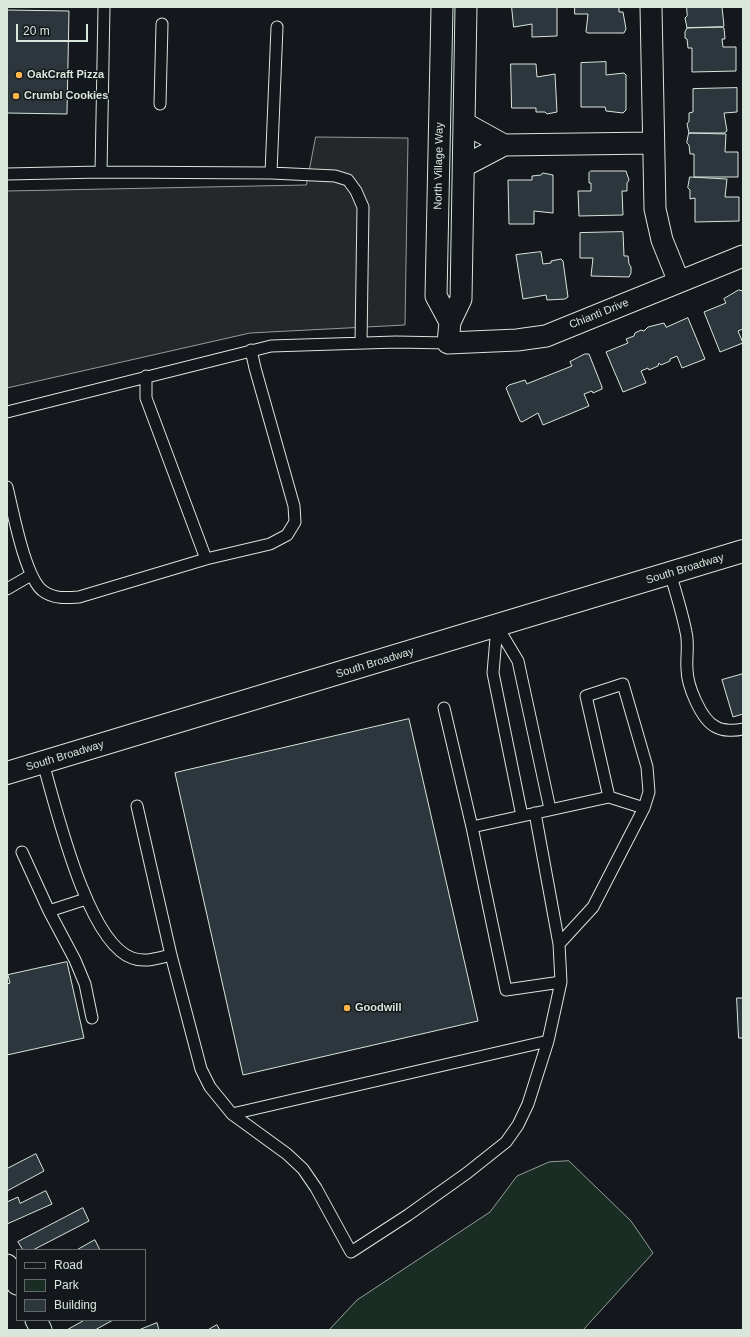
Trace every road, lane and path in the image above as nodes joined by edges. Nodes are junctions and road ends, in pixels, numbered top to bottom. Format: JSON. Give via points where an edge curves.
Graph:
{"nodes":[{"id":1,"x":104,"y":7,"type":"edge"},
{"id":2,"x":442,"y":7,"type":"edge"},
{"id":3,"x":466,"y":7,"type":"edge"},
{"id":4,"x":651,"y":7,"type":"edge"},
{"id":5,"x":162,"y":24,"type":"dead end"},
{"id":6,"x":277,"y":28,"type":"dead end"},
{"id":7,"x":160,"y":104,"type":"dead end"},
{"id":8,"x":464,"y":123,"type":"junction"},
{"id":9,"x":653,"y":143,"type":"junction"},
{"id":10,"x":504,"y":145,"type":"junction"},
{"id":11,"x":464,"y":166,"type":"junction"},
{"id":12,"x":101,"y":172,"type":"junction"},
{"id":13,"x":271,"y":173,"type":"junction"},
{"id":14,"x":7,"y":174,"type":"edge"},
{"id":15,"x":743,"y":256,"type":"edge"},
{"id":16,"x":679,"y":282,"type":"junction"},
{"id":17,"x":450,"y":322,"type":"junction"},
{"id":18,"x":360,"y":343,"type":"junction"},
{"id":19,"x":448,"y":343,"type":"junction"},
{"id":20,"x":252,"y":350,"type":"junction"},
{"id":21,"x":146,"y":376,"type":"junction"},
{"id":22,"x":7,"y":412,"type":"edge"},
{"id":23,"x":7,"y":487,"type":"edge"},
{"id":24,"x":743,"y":552,"type":"edge"},
{"id":25,"x":206,"y":559,"type":"junction"},
{"id":26,"x":670,"y":573,"type":"junction"},
{"id":27,"x":31,"y":575,"type":"junction"},
{"id":28,"x":7,"y":589,"type":"edge"},
{"id":29,"x":497,"y":626,"type":"junction"},
{"id":30,"x":444,"y":708,"type":"dead end"},
{"id":31,"x":743,"y":729,"type":"edge"},
{"id":32,"x":43,"y":763,"type":"junction"},
{"id":33,"x":7,"y":774,"type":"edge"},
{"id":34,"x":609,"y":797,"type":"junction"},
{"id":35,"x":137,"y":806,"type":"dead end"},
{"id":36,"x":644,"y":808,"type":"junction"},
{"id":37,"x":550,"y":810,"type":"junction"},
{"id":38,"x":535,"y":813,"type":"junction"},
{"id":39,"x":522,"y":816,"type":"junction"},
{"id":40,"x":472,"y":827,"type":"junction"},
{"id":41,"x":22,"y":852,"type":"dead end"},
{"id":42,"x":86,"y":899,"type":"junction"},
{"id":43,"x":49,"y":911,"type":"junction"},
{"id":44,"x":559,"y":944,"type":"junction"},
{"id":45,"x":171,"y":955,"type":"junction"},
{"id":46,"x":561,"y":982,"type":"junction"},
{"id":47,"x":92,"y":1018,"type":"dead end"},
{"id":48,"x":548,"y":1041,"type":"junction"},
{"id":49,"x":232,"y":1114,"type":"junction"},
{"id":50,"x":7,"y":1265,"type":"edge"},
{"id":51,"x":16,"y":1282,"type":"edge"},
{"id":52,"x":37,"y":1321,"type":"edge"},
{"id":53,"x":42,"y":1330,"type":"edge"}],
"edges":[{"from":1,"to":12,"type":"lane"},
{"from":2,"to":17,"type":"street","name":"North Village Way","via":[[436,296]]},
{"from":3,"to":8,"type":"street"},
{"from":4,"to":9,"type":"street"},
{"from":5,"to":7,"type":"lane"},
{"from":6,"to":13,"type":"lane"},
{"from":8,"to":10,"type":"street"},
{"from":8,"to":11,"type":"street"},
{"from":9,"to":10,"type":"street"},
{"from":9,"to":16,"type":"street","via":[[655,209],[662,240]]},
{"from":10,"to":11,"type":"street"},
{"from":11,"to":17,"type":"street","via":[[461,299]]},
{"from":12,"to":13,"type":"lane"},
{"from":12,"to":14,"type":"lane"},
{"from":13,"to":18,"type":"lane","via":[[335,176],[348,180],[356,191],[363,207]]},
{"from":15,"to":16,"type":"street","name":"Chianti Drive"},
{"from":16,"to":19,"type":"street","name":"Chianti Drive","via":[[546,336]]},
{"from":17,"to":19,"type":"street"},
{"from":18,"to":19,"type":"lane"},
{"from":18,"to":20,"type":"lane","via":[[291,344]]},
{"from":20,"to":21,"type":"lane"},
{"from":20,"to":25,"type":"lane","via":[[294,506],[294,522],[287,535],[270,544]]},
{"from":21,"to":22,"type":"lane"},
{"from":21,"to":25,"type":"lane","via":[[146,398]]},
{"from":23,"to":27,"type":"lane"},
{"from":24,"to":26,"type":"main road","name":"South Broadway"},
{"from":25,"to":27,"type":"lane","via":[[79,597],[59,598],[43,590]]},
{"from":26,"to":29,"type":"main road","name":"South Broadway"},
{"from":26,"to":31,"type":"lane","via":[[687,633],[689,683],[699,707],[708,722],[716,728]]},
{"from":27,"to":28,"type":"lane"},
{"from":29,"to":32,"type":"main road","name":"South Broadway"},
{"from":29,"to":37,"type":"lane","via":[[518,661]]},
{"from":29,"to":39,"type":"lane","via":[[493,673]]},
{"from":30,"to":40,"type":"lane"},
{"from":32,"to":33,"type":"main road","name":"South Broadway"},
{"from":32,"to":42,"type":"lane","via":[[73,867]]},
{"from":34,"to":36,"type":"lane"},
{"from":34,"to":36,"type":"lane","via":[[586,696],[623,684],[647,767],[649,792]]},
{"from":34,"to":37,"type":"lane"},
{"from":35,"to":45,"type":"lane"},
{"from":36,"to":44,"type":"lane","via":[[593,907]]},
{"from":37,"to":38,"type":"lane"},
{"from":38,"to":39,"type":"lane"},
{"from":38,"to":44,"type":"lane"},
{"from":39,"to":40,"type":"lane"},
{"from":40,"to":46,"type":"lane","via":[[506,990]]},
{"from":41,"to":43,"type":"lane"},
{"from":42,"to":43,"type":"lane"},
{"from":42,"to":45,"type":"lane","via":[[114,946],[124,954],[133,959],[146,960]]},
{"from":43,"to":47,"type":"lane","via":[[78,966],[85,984]]},
{"from":44,"to":46,"type":"lane"},
{"from":45,"to":49,"type":"lane","via":[[201,1069],[210,1087]]},
{"from":46,"to":48,"type":"lane"},
{"from":48,"to":49,"type":"lane"},
{"from":48,"to":49,"type":"lane","via":[[528,1104],[506,1142],[408,1215],[351,1252],[303,1169],[287,1154]]},
{"from":50,"to":51,"type":"street"},
{"from":52,"to":53,"type":"street"}]}
